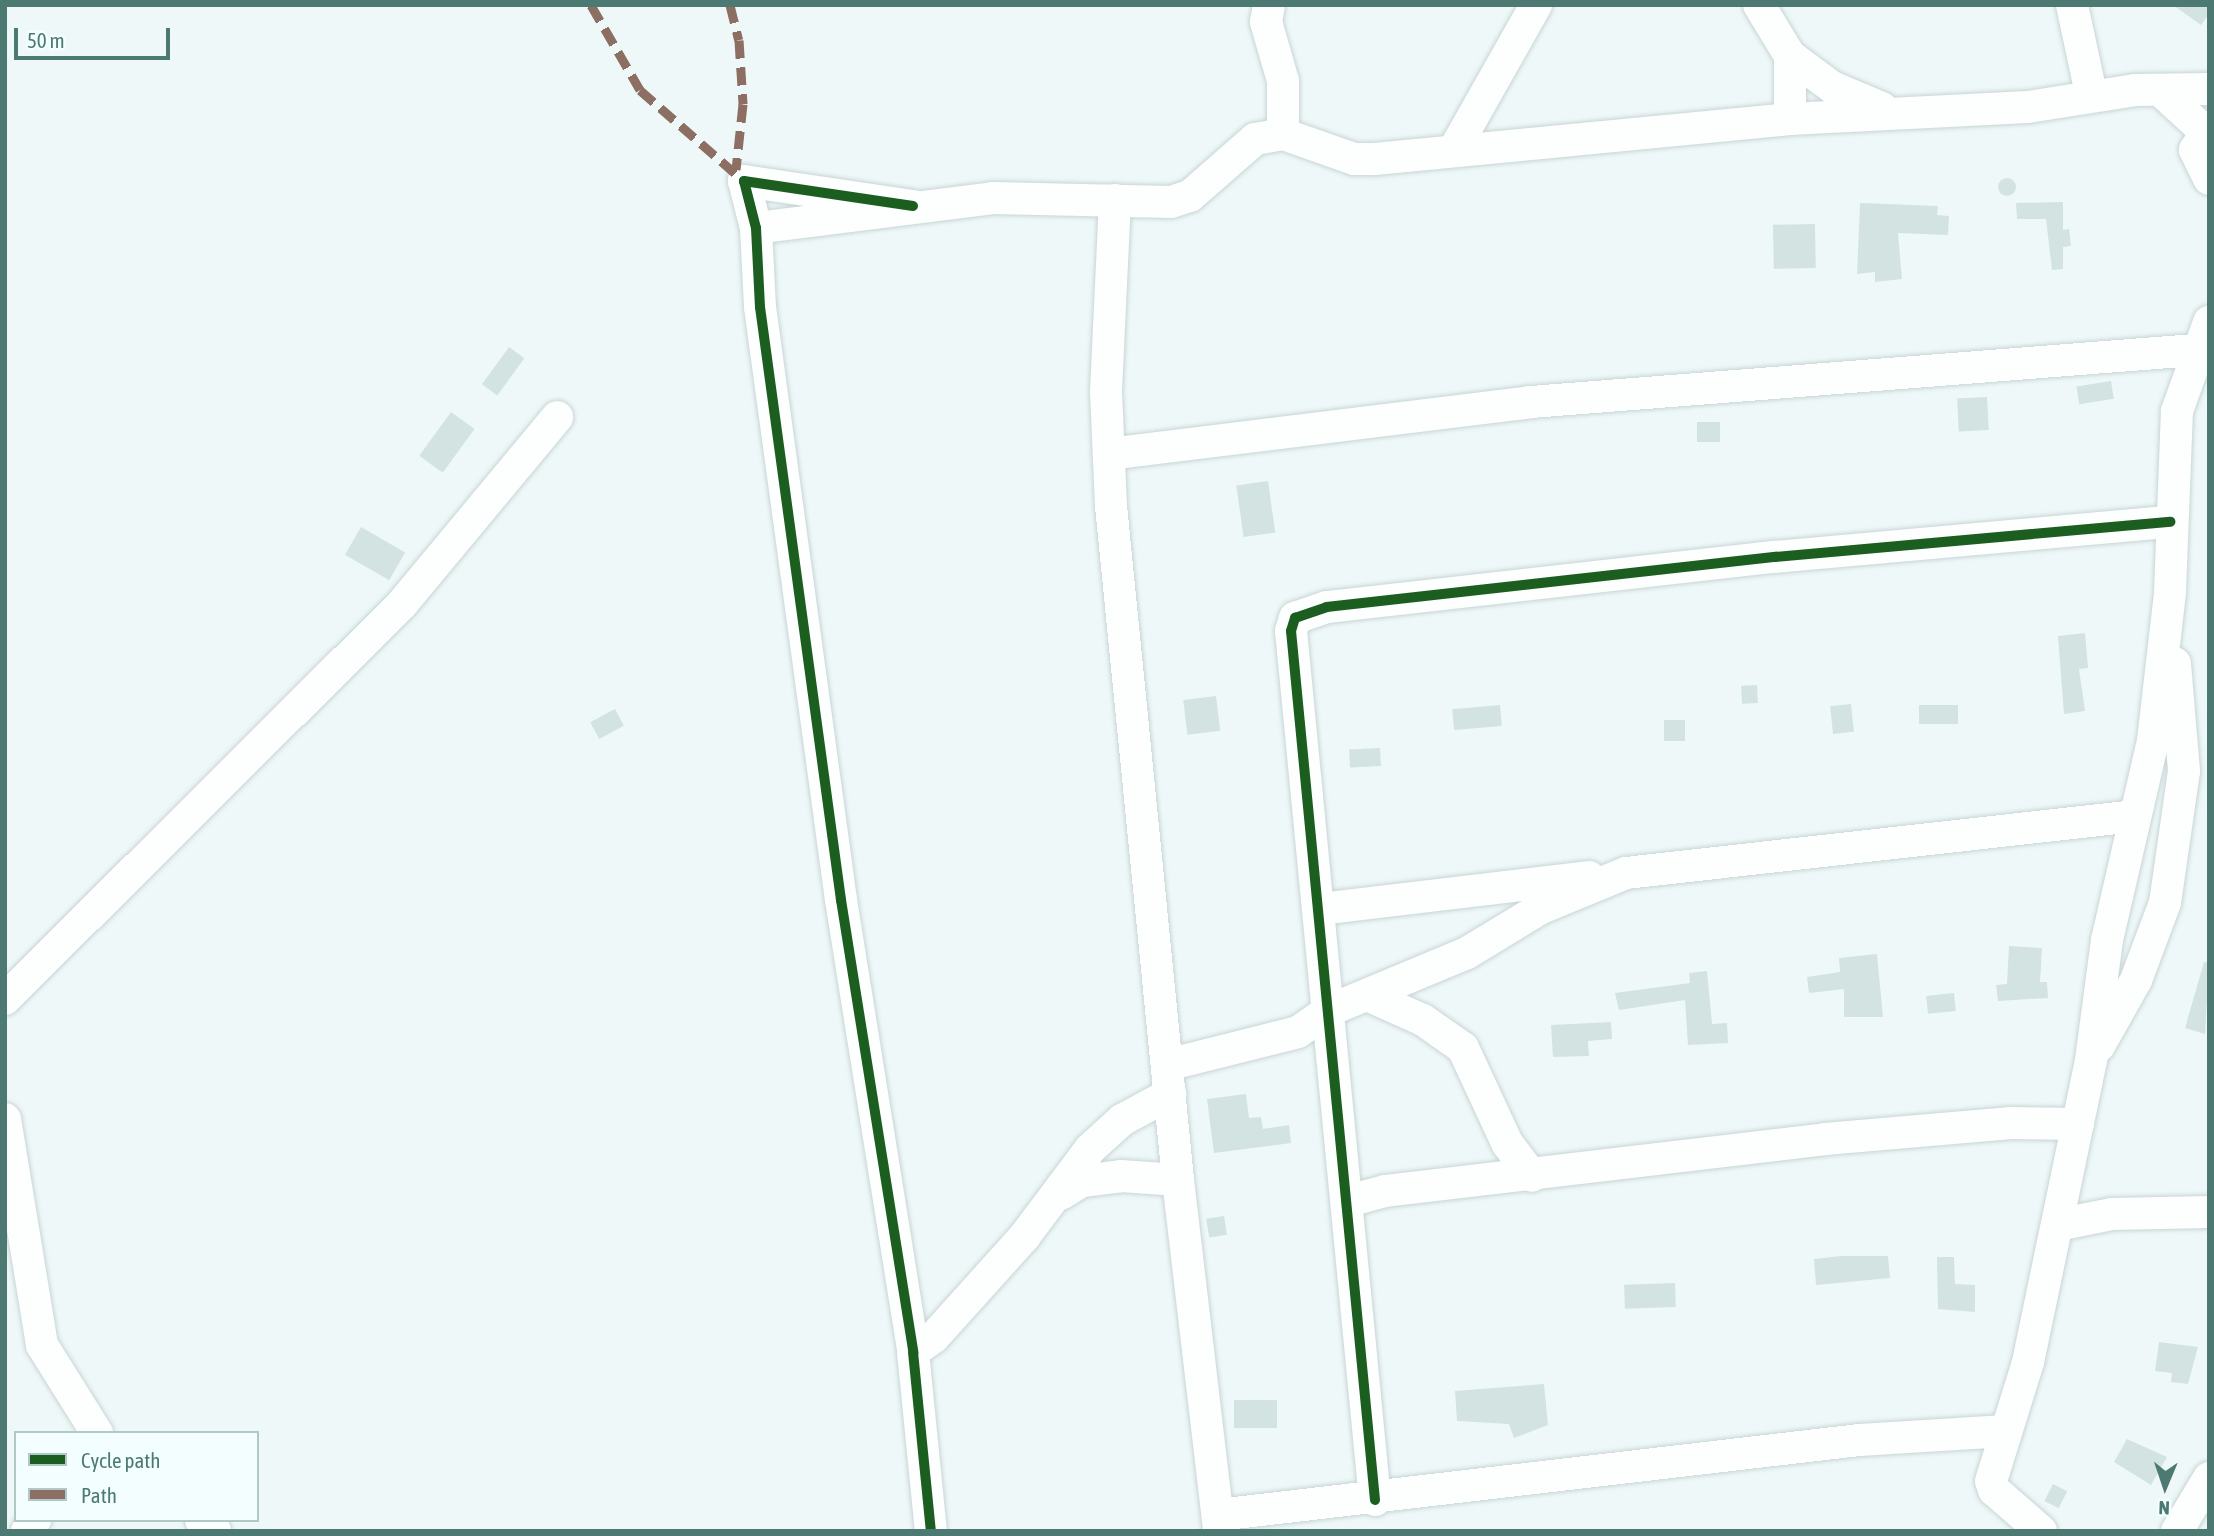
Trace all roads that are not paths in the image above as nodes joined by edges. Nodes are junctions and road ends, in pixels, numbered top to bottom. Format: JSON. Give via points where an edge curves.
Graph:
{"nodes":[{"id":1,"x":1269,"y":5,"type":"edge"},
{"id":2,"x":1536,"y":5,"type":"edge"},
{"id":3,"x":1759,"y":5,"type":"edge"},
{"id":4,"x":2072,"y":5,"type":"edge"},
{"id":5,"x":1790,"y":56,"type":"junction"},
{"id":6,"x":2209,"y":89,"type":"edge"},
{"id":7,"x":2162,"y":92,"type":"junction"},
{"id":8,"x":2091,"y":94,"type":"junction"},
{"id":9,"x":1892,"y":112,"type":"junction"},
{"id":10,"x":1790,"y":119,"type":"junction"},
{"id":11,"x":1283,"y":134,"type":"junction"},
{"id":12,"x":2207,"y":135,"type":"edge"},
{"id":13,"x":1454,"y":150,"type":"junction"},
{"id":14,"x":2209,"y":179,"type":"edge"},
{"id":15,"x":1115,"y":200,"type":"junction"},
{"id":16,"x":913,"y":206,"type":"junction"},
{"id":17,"x":755,"y":228,"type":"junction"},
{"id":18,"x":2209,"y":322,"type":"edge"},
{"id":19,"x":2194,"y":350,"type":"junction"},
{"id":20,"x":2209,"y":387,"type":"edge"},
{"id":21,"x":2177,"y":411,"type":"junction"},
{"id":22,"x":557,"y":417,"type":"dead end"},
{"id":23,"x":1109,"y":454,"type":"junction"},
{"id":24,"x":2170,"y":522,"type":"junction"},
{"id":25,"x":2169,"y":592,"type":"junction"},
{"id":26,"x":2196,"y":773,"type":"edge"},
{"id":27,"x":2135,"y":816,"type":"junction"},
{"id":28,"x":1626,"y":873,"type":"junction"},
{"id":29,"x":1320,"y":909,"type":"junction"},
{"id":30,"x":1369,"y":996,"type":"junction"},
{"id":31,"x":5,"y":999,"type":"edge"},
{"id":32,"x":1330,"y":1010,"type":"junction"},
{"id":33,"x":2091,"y":1060,"type":"junction"},
{"id":34,"x":1168,"y":1080,"type":"junction"},
{"id":35,"x":5,"y":1119,"type":"edge"},
{"id":36,"x":2078,"y":1124,"type":"junction"},
{"id":37,"x":1532,"y":1176,"type":"junction"},
{"id":38,"x":1178,"y":1180,"type":"junction"},
{"id":39,"x":1060,"y":1194,"type":"junction"},
{"id":40,"x":1348,"y":1201,"type":"junction"},
{"id":41,"x":2209,"y":1212,"type":"edge"},
{"id":42,"x":2057,"y":1225,"type":"junction"},
{"id":43,"x":16,"y":1260,"type":"edge"},
{"id":44,"x":913,"y":1352,"type":"junction"},
{"id":45,"x":95,"y":1431,"type":"edge"},
{"id":46,"x":2006,"y":1431,"type":"junction"},
{"id":47,"x":2209,"y":1478,"type":"edge"},
{"id":48,"x":1376,"y":1500,"type":"junction"},
{"id":49,"x":2016,"y":1520,"type":"edge"},
{"id":50,"x":1218,"y":1523,"type":"edge"},
{"id":51,"x":931,"y":1531,"type":"edge"},
{"id":52,"x":2041,"y":1531,"type":"edge"},
{"id":53,"x":2177,"y":1531,"type":"edge"}],
"edges":[{"from":1,"to":11,"type":"street","via":[[1266,22],[1283,81]]},
{"from":2,"to":13,"type":"street"},
{"from":3,"to":5,"type":"street"},
{"from":4,"to":8,"type":"street"},
{"from":5,"to":9,"type":"street","via":[[1832,87]]},
{"from":5,"to":10,"type":"street"},
{"from":6,"to":7,"type":"street"},
{"from":7,"to":8,"type":"street"},
{"from":7,"to":12,"type":"street"},
{"from":8,"to":9,"type":"street","via":[[2028,107]]},
{"from":9,"to":10,"type":"street"},
{"from":10,"to":13,"type":"street"},
{"from":11,"to":13,"type":"street","via":[[1354,159]]},
{"from":11,"to":15,"type":"street","via":[[1255,139],[1190,196],[1171,202]]},
{"from":12,"to":14,"type":"street","via":[[2195,150]]},
{"from":15,"to":16,"type":"street","via":[[1049,196]]},
{"from":15,"to":23,"type":"street","via":[[1106,392]]},
{"from":16,"to":17,"type":"street"},
{"from":16,"to":17,"type":"street","via":[[744,181]]},
{"from":17,"to":44,"type":"street","via":[[760,307],[806,651]]},
{"from":18,"to":19,"type":"street"},
{"from":19,"to":21,"type":"street"},
{"from":19,"to":23,"type":"street","via":[[1531,402]]},
{"from":20,"to":21,"type":"street"},
{"from":21,"to":24,"type":"street"},
{"from":22,"to":31,"type":"street","via":[[402,604]]},
{"from":23,"to":34,"type":"street"},
{"from":24,"to":25,"type":"street"},
{"from":24,"to":29,"type":"street","via":[[1775,556],[1328,607],[1299,615],[1292,631]]},
{"from":25,"to":26,"type":"street"},
{"from":25,"to":27,"type":"street","via":[[2153,740]]},
{"from":26,"to":33,"type":"street","via":[[2165,903],[2137,980]]},
{"from":27,"to":28,"type":"street"},
{"from":27,"to":33,"type":"street","via":[[2107,940]]},
{"from":28,"to":29,"type":"street"},
{"from":28,"to":30,"type":"street","via":[[1541,908],[1467,953]]},
{"from":29,"to":32,"type":"street"},
{"from":30,"to":32,"type":"street"},
{"from":30,"to":37,"type":"street","via":[[1423,1020],[1463,1048],[1507,1143]]},
{"from":32,"to":34,"type":"street","via":[[1298,1032]]},
{"from":32,"to":40,"type":"street"},
{"from":33,"to":36,"type":"street"},
{"from":34,"to":38,"type":"street"},
{"from":34,"to":39,"type":"street","via":[[1090,1149]]},
{"from":35,"to":43,"type":"street"},
{"from":36,"to":37,"type":"street","via":[[2011,1123],[1825,1139]]},
{"from":36,"to":42,"type":"street"},
{"from":37,"to":40,"type":"street","via":[[1385,1191]]},
{"from":38,"to":39,"type":"street","via":[[1082,1181]]},
{"from":38,"to":50,"type":"street"},
{"from":39,"to":44,"type":"street","via":[[934,1336]]},
{"from":40,"to":48,"type":"street"},
{"from":41,"to":42,"type":"street","via":[[2112,1214]]},
{"from":42,"to":46,"type":"street","via":[[2017,1405]]},
{"from":43,"to":45,"type":"street","via":[[42,1345],[77,1409]]},
{"from":44,"to":51,"type":"street"},
{"from":46,"to":48,"type":"street","via":[[1859,1440]]},
{"from":46,"to":49,"type":"street","via":[[1991,1481]]},
{"from":47,"to":53,"type":"street"},
{"from":48,"to":50,"type":"street"},
{"from":49,"to":52,"type":"street"}]}
